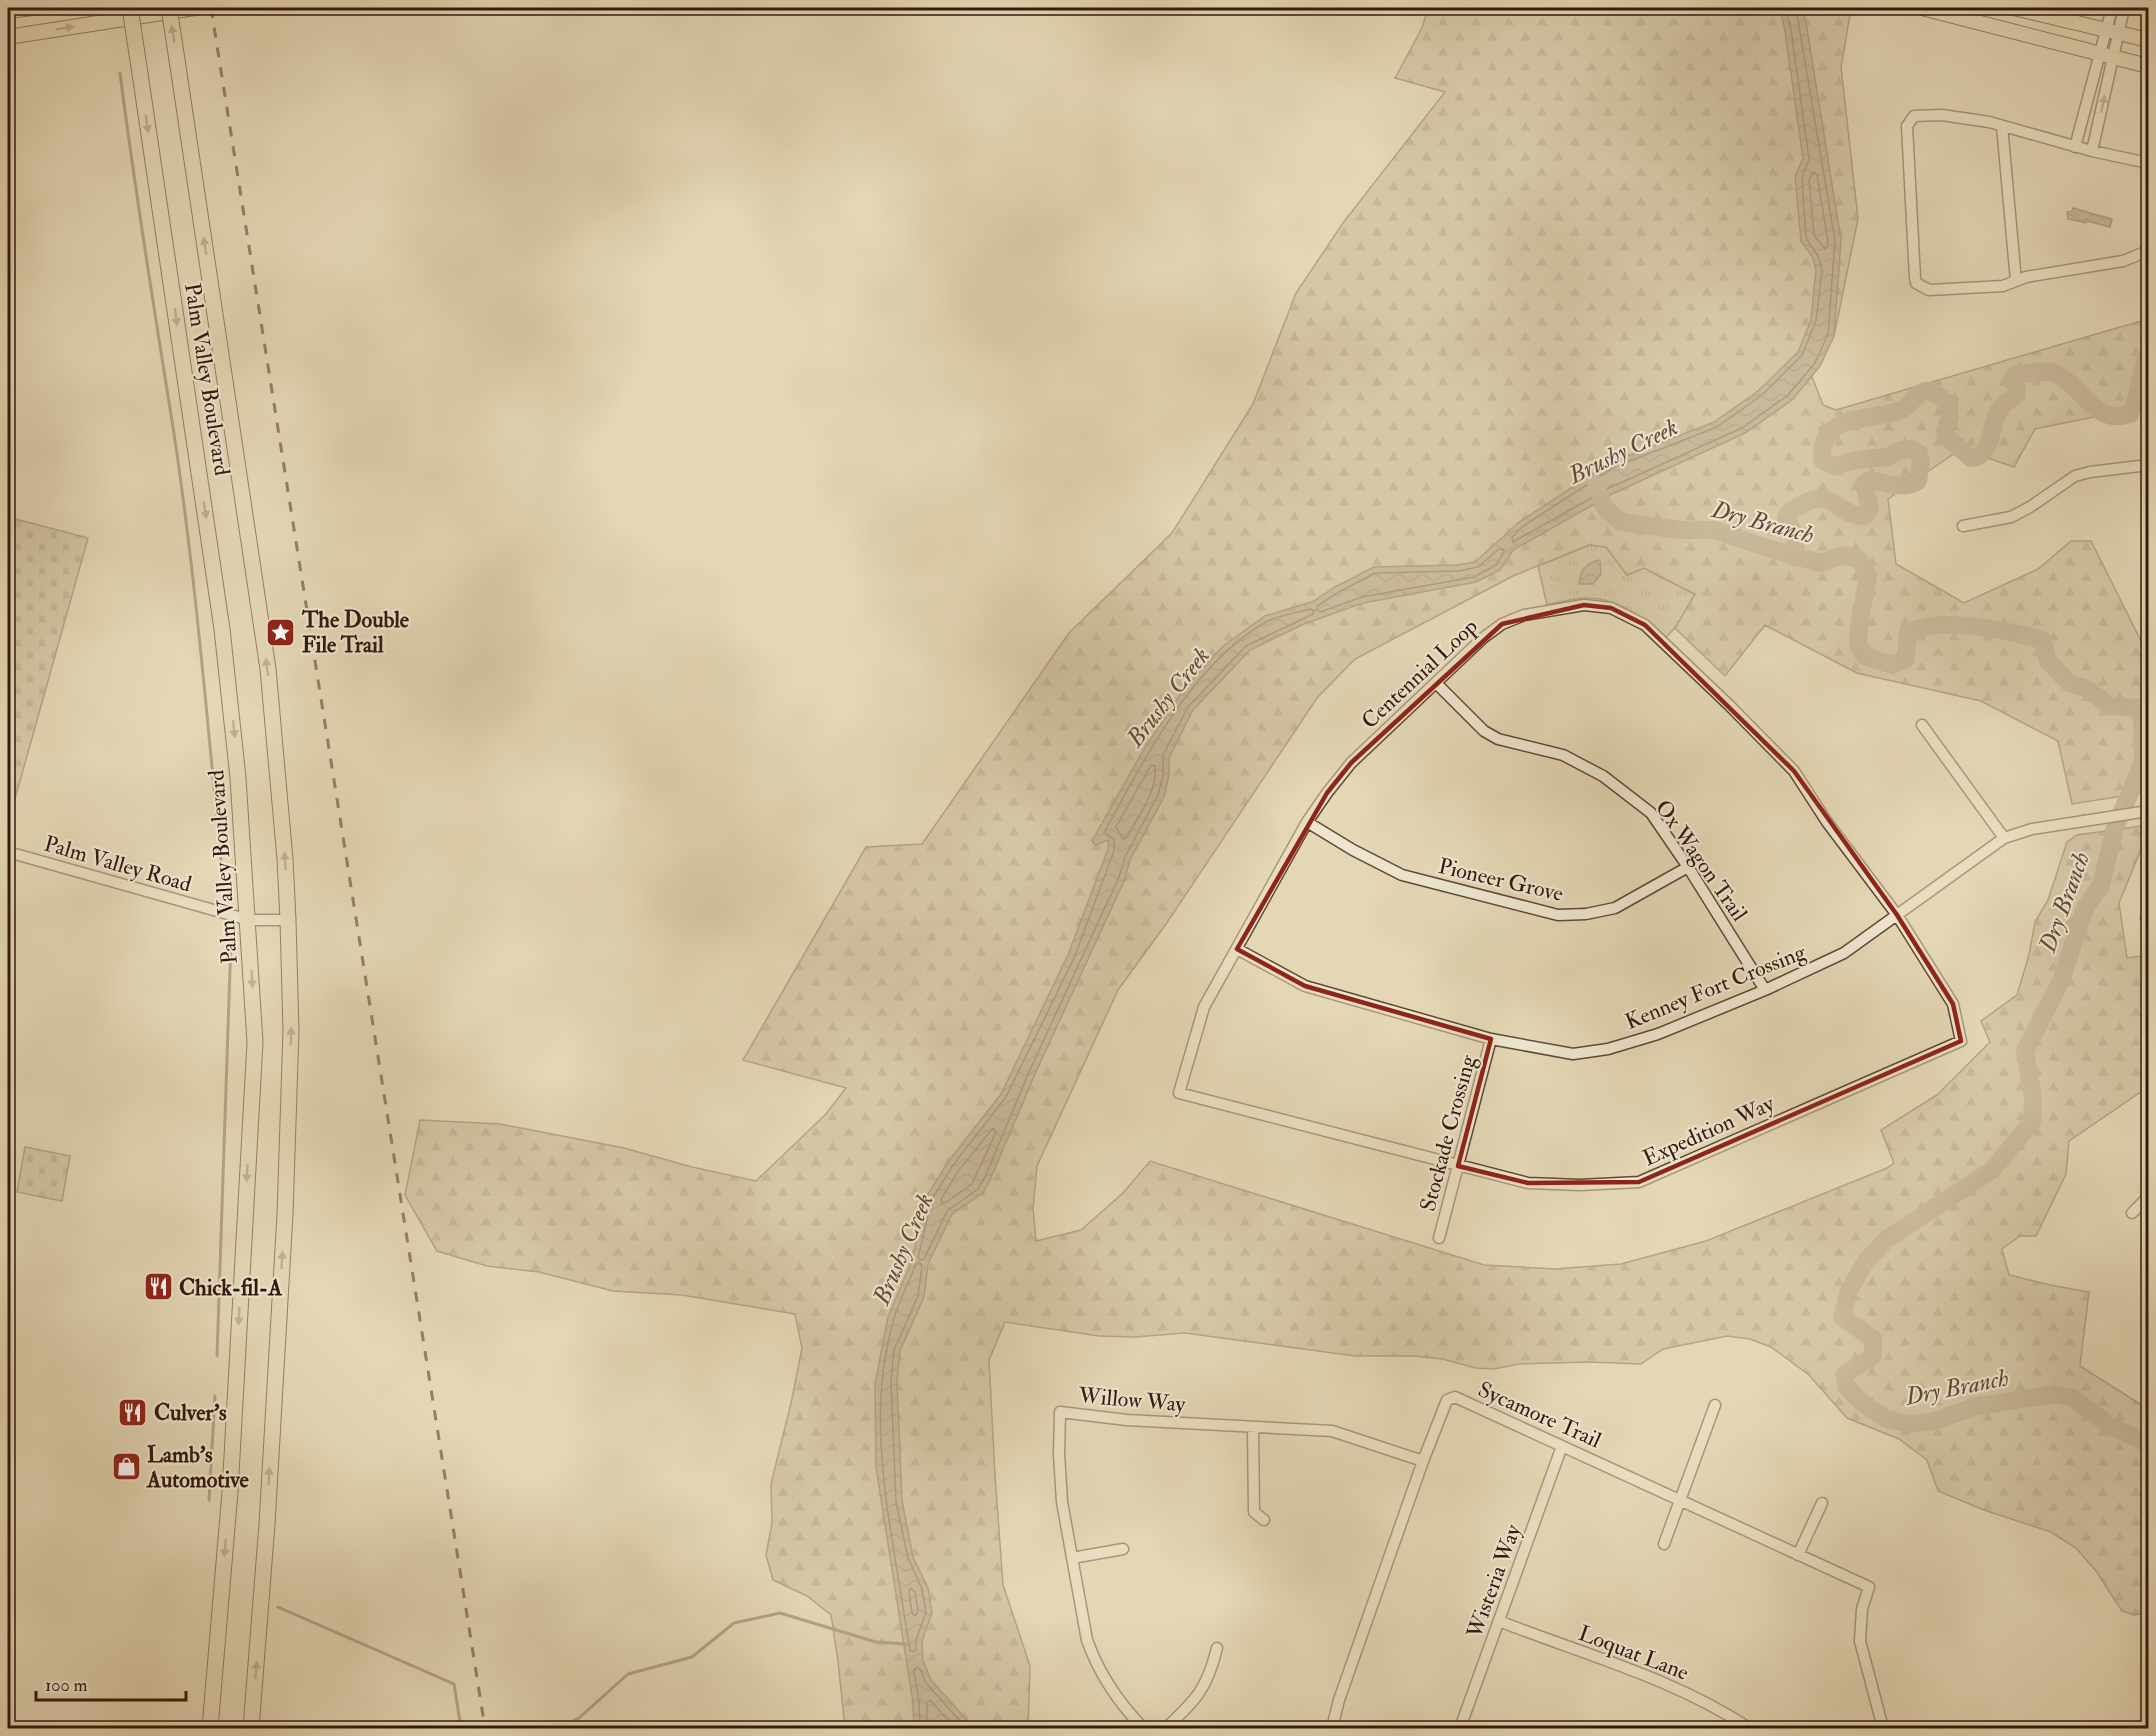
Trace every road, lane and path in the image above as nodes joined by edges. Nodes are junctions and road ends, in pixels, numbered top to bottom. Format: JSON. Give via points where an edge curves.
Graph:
{"nodes":[{"id":1,"x":32,"y":8,"type":"edge"},
{"id":2,"x":129,"y":8,"type":"edge"},
{"id":3,"x":169,"y":8,"type":"edge"},
{"id":4,"x":194,"y":8,"type":"edge"},
{"id":5,"x":1922,"y":8,"type":"edge"},
{"id":6,"x":2014,"y":8,"type":"edge"},
{"id":7,"x":2112,"y":8,"type":"edge"},
{"id":8,"x":2124,"y":8,"type":"edge"},
{"id":9,"x":8,"y":11,"type":"edge"},
{"id":10,"x":2105,"y":29,"type":"junction"},
{"id":11,"x":2120,"y":33,"type":"junction"},
{"id":12,"x":8,"y":37,"type":"edge"},
{"id":13,"x":2148,"y":40,"type":"edge"},
{"id":14,"x":2099,"y":53,"type":"junction"},
{"id":15,"x":2114,"y":57,"type":"junction"},
{"id":16,"x":2148,"y":66,"type":"edge"},
{"id":17,"x":2002,"y":126,"type":"junction"},
{"id":18,"x":2075,"y":147,"type":"junction"},
{"id":19,"x":2092,"y":151,"type":"junction"},
{"id":20,"x":2148,"y":163,"type":"edge"},
{"id":21,"x":2148,"y":250,"type":"edge"},
{"id":22,"x":2016,"y":281,"type":"junction"},
{"id":23,"x":2147,"y":465,"type":"edge"},
{"id":24,"x":2148,"y":478,"type":"edge"},
{"id":25,"x":1964,"y":526,"type":"dead end"},
{"id":26,"x":1436,"y":683,"type":"junction"},
{"id":27,"x":1922,"y":725,"type":"dead end"},
{"id":28,"x":2148,"y":812,"type":"edge"},
{"id":29,"x":1307,"y":822,"type":"junction"},
{"id":30,"x":2004,"y":838,"type":"junction"},
{"id":31,"x":8,"y":852,"type":"edge"},
{"id":32,"x":1688,"y":867,"type":"junction"},
{"id":33,"x":1897,"y":915,"type":"junction"},
{"id":34,"x":249,"y":920,"type":"junction"},
{"id":35,"x":288,"y":920,"type":"junction"},
{"id":36,"x":1237,"y":950,"type":"junction"},
{"id":37,"x":1765,"y":990,"type":"junction"},
{"id":38,"x":1491,"y":1039,"type":"junction"},
{"id":39,"x":1179,"y":1093,"type":"joint"},
{"id":40,"x":1458,"y":1166,"type":"junction"},
{"id":41,"x":2148,"y":1197,"type":"edge"},
{"id":42,"x":2132,"y":1213,"type":"dead end"},
{"id":43,"x":1440,"y":1238,"type":"dead end"},
{"id":44,"x":1715,"y":1405,"type":"dead end"},
{"id":45,"x":1253,"y":1427,"type":"junction"},
{"id":46,"x":1563,"y":1446,"type":"junction"},
{"id":47,"x":1423,"y":1461,"type":"junction"},
{"id":48,"x":1680,"y":1499,"type":"junction"},
{"id":49,"x":1822,"y":1503,"type":"dead end"},
{"id":50,"x":1264,"y":1520,"type":"dead end"},
{"id":51,"x":1664,"y":1544,"type":"dead end"},
{"id":52,"x":1123,"y":1549,"type":"dead end"},
{"id":53,"x":1798,"y":1555,"type":"junction"},
{"id":54,"x":1072,"y":1558,"type":"junction"},
{"id":55,"x":1499,"y":1621,"type":"junction"},
{"id":56,"x":1217,"y":1648,"type":"dead end"},
{"id":57,"x":210,"y":1728,"type":"edge"},
{"id":58,"x":251,"y":1728,"type":"edge"},
{"id":59,"x":1143,"y":1728,"type":"edge"},
{"id":60,"x":1166,"y":1728,"type":"edge"},
{"id":61,"x":1332,"y":1728,"type":"edge"},
{"id":62,"x":1460,"y":1728,"type":"edge"},
{"id":63,"x":1749,"y":1728,"type":"edge"},
{"id":64,"x":1883,"y":1728,"type":"edge"}],
"edges":[{"from":1,"to":9,"type":"main road"},
{"from":2,"to":34,"type":"highway","name":"Palm Valley Boulevard","one_way":true,"bridge":true,"via":[[222,629]]},
{"from":35,"to":3,"type":"highway","name":"Palm Valley Boulevard","one_way":true,"bridge":true,"via":[[268,669]]},
{"from":12,"to":4,"type":"main road","one_way":true},
{"from":5,"to":14,"type":"main road"},
{"from":6,"to":10,"type":"main road"},
{"from":7,"to":10,"type":"street"},
{"from":8,"to":11,"type":"street"},
{"from":10,"to":11,"type":"main road"},
{"from":10,"to":14,"type":"street"},
{"from":11,"to":13,"type":"main road"},
{"from":11,"to":15,"type":"street"},
{"from":14,"to":15,"type":"main road"},
{"from":14,"to":18,"type":"street"},
{"from":15,"to":16,"type":"main road"},
{"from":19,"to":15,"type":"street","one_way":true},
{"from":17,"to":18,"type":"street"},
{"from":17,"to":22,"type":"street"},
{"from":17,"to":22,"type":"street","via":[[1942,115],[1910,119],[1907,143],[1915,278],[1916,283],[1929,290],[2003,286]]},
{"from":18,"to":19,"type":"street"},
{"from":19,"to":20,"type":"street"},
{"from":21,"to":22,"type":"street","via":[[2123,261]]},
{"from":23,"to":24,"type":"street"},
{"from":23,"to":25,"type":"street","via":[[2075,476],[2011,517]]},
{"from":26,"to":29,"type":"street","name":"Centennial Loop","via":[[1350,763]]},
{"from":26,"to":32,"type":"street","name":"Ox Wagon Trail","via":[[1472,720],[1498,739],[1563,755],[1603,776],[1651,813]]},
{"from":26,"to":33,"type":"street","name":"Centennial Loop","via":[[1483,638],[1524,615],[1584,605],[1611,608],[1645,625],[1794,771]]},
{"from":27,"to":30,"type":"street"},
{"from":28,"to":30,"type":"street","name":"Kenney Fort Crossing","via":[[2032,829]]},
{"from":29,"to":32,"type":"street","name":"Pioneer Grove","via":[[1402,875],[1558,915],[1615,908]]},
{"from":29,"to":36,"type":"street","name":"Centennial Loop"},
{"from":30,"to":33,"type":"street","name":"Kenney Fort Crossing"},
{"from":31,"to":34,"type":"street","name":"Palm Valley Road"},
{"from":32,"to":37,"type":"street","name":"Ox Wagon Trail"},
{"from":33,"to":37,"type":"street","name":"Kenney Fort Crossing","via":[[1844,953]]},
{"from":33,"to":40,"type":"street","name":"Expedition Way","via":[[1953,1004],[1961,1041],[1638,1182],[1528,1184]]},
{"from":34,"to":35,"type":"street","name":"Palm Valley Road"},
{"from":34,"to":57,"type":"highway","name":"Palm Valley Boulevard","one_way":true,"via":[[255,1042],[230,1492]]},
{"from":58,"to":35,"type":"highway","name":"Palm Valley Boulevard","one_way":true,"via":[[285,1214],[291,1031]]},
{"from":36,"to":38,"type":"street","name":"Kenney Fort Crossing","via":[[1305,986]]},
{"from":36,"to":39,"type":"street","name":"Centennial Loop","via":[[1204,1007]]},
{"from":37,"to":38,"type":"street","name":"Kenney Fort Crossing","via":[[1658,1035],[1608,1049],[1573,1054]]},
{"from":38,"to":40,"type":"street","name":"Stockade Crossing"},
{"from":39,"to":40,"type":"street","name":"Expedition Way"},
{"from":40,"to":43,"type":"street","name":"Stockade Crossing"},
{"from":41,"to":42,"type":"street"},
{"from":44,"to":48,"type":"street"},
{"from":45,"to":47,"type":"street","name":"Willow Way","via":[[1332,1431]]},
{"from":45,"to":50,"type":"street","via":[[1254,1512]]},
{"from":45,"to":54,"type":"street","name":"Willow Way","via":[[1060,1412],[1062,1502]]},
{"from":46,"to":47,"type":"street","name":"Sycamore Trail","via":[[1455,1397],[1447,1400]]},
{"from":46,"to":48,"type":"street","name":"Sycamore Trail"},
{"from":46,"to":55,"type":"street","name":"Wisteria Way"},
{"from":47,"to":61,"type":"street","name":"Sycamore Trail"},
{"from":48,"to":51,"type":"street"},
{"from":48,"to":53,"type":"street","name":"Sycamore Trail"},
{"from":49,"to":53,"type":"street"},
{"from":52,"to":54,"type":"street"},
{"from":53,"to":64,"type":"street","name":"Sycamore Trail","via":[[1869,1587],[1862,1609],[1860,1641]]},
{"from":54,"to":59,"type":"street","name":"Willow Way","via":[[1093,1659],[1119,1701]]},
{"from":55,"to":62,"type":"street","name":"Wisteria Way"},
{"from":55,"to":63,"type":"street","name":"Loquat Lane","via":[[1665,1683]]},
{"from":56,"to":60,"type":"street","via":[[1206,1684]]}]}
